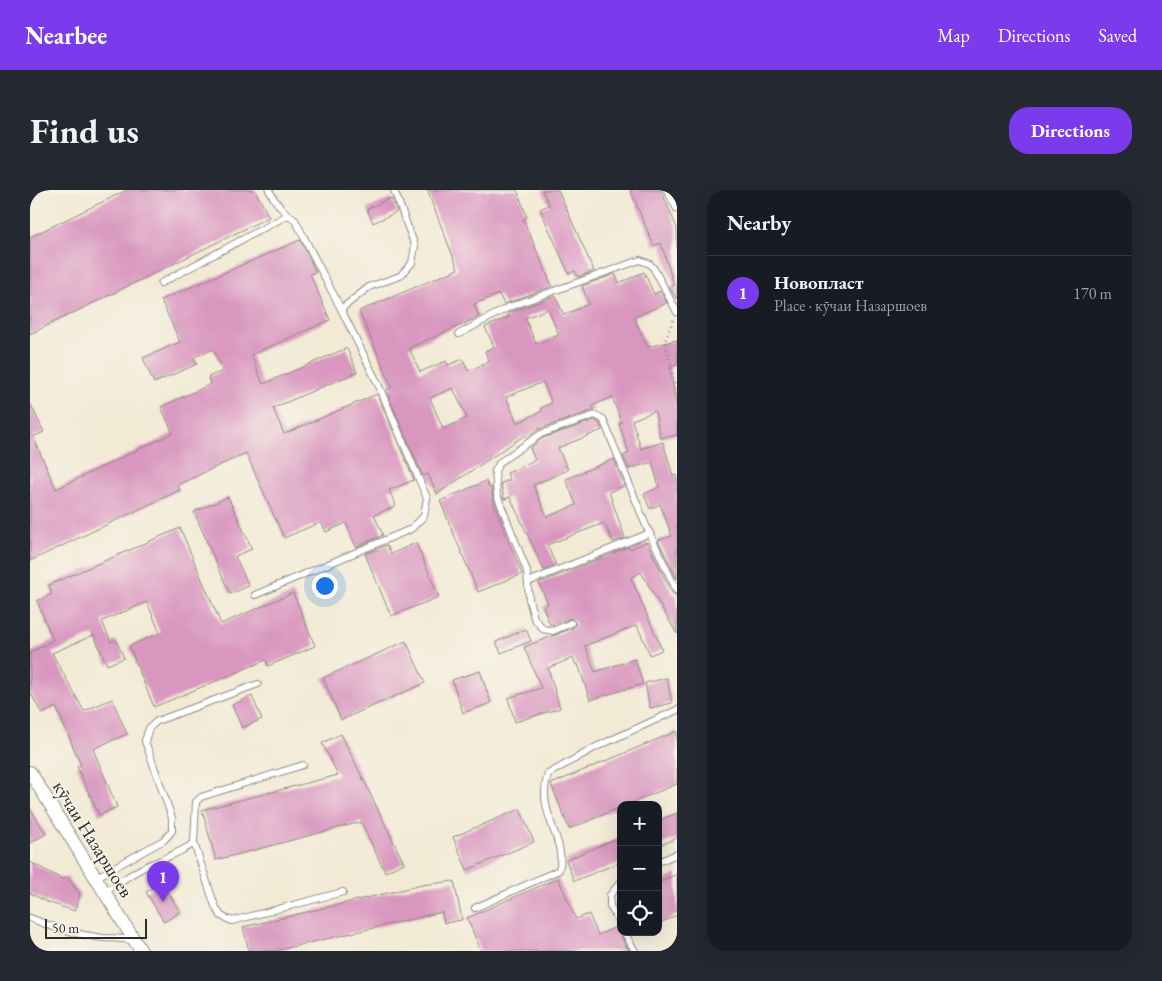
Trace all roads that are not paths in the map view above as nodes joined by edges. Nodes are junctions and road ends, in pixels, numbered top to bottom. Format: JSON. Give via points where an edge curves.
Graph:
{"nodes":[{"id":1,"x":268,"y":190,"type":"edge"},
{"id":2,"x":394,"y":190,"type":"edge"},
{"id":3,"x":668,"y":190,"type":"edge"},
{"id":4,"x":677,"y":209,"type":"edge"},
{"id":5,"x":288,"y":216,"type":"junction"},
{"id":6,"x":161,"y":283,"type":"dead end"},
{"id":7,"x":341,"y":310,"type":"junction"},
{"id":8,"x":677,"y":312,"type":"edge"},
{"id":9,"x":459,"y":334,"type":"dead end"},
{"id":10,"x":650,"y":533,"type":"junction"},
{"id":11,"x":528,"y":582,"type":"junction"},
{"id":12,"x":677,"y":591,"type":"edge"},
{"id":13,"x":255,"y":595,"type":"dead end"},
{"id":14,"x":570,"y":623,"type":"dead end"},
{"id":15,"x":258,"y":684,"type":"dead end"},
{"id":16,"x":677,"y":710,"type":"edge"},
{"id":17,"x":303,"y":765,"type":"dead end"},
{"id":18,"x":30,"y":772,"type":"edge"},
{"id":19,"x":194,"y":843,"type":"junction"},
{"id":20,"x":677,"y":854,"type":"edge"},
{"id":21,"x":662,"y":860,"type":"edge"},
{"id":22,"x":95,"y":878,"type":"junction"},
{"id":23,"x":617,"y":887,"type":"edge"},
{"id":24,"x":343,"y":892,"type":"dead end"},
{"id":25,"x":104,"y":893,"type":"junction"},
{"id":26,"x":475,"y":908,"type":"dead end"},
{"id":27,"x":30,"y":918,"type":"edge"},
{"id":28,"x":617,"y":919,"type":"edge"},
{"id":29,"x":626,"y":936,"type":"edge"},
{"id":30,"x":139,"y":946,"type":"edge"},
{"id":31,"x":635,"y":951,"type":"edge"}],
"edges":[{"from":1,"to":5,"type":"lane"},
{"from":2,"to":7,"type":"lane","via":[[415,246],[412,263],[400,276],[369,287]]},
{"from":3,"to":4,"type":"lane"},
{"from":5,"to":6,"type":"lane"},
{"from":5,"to":7,"type":"lane","via":[[295,220]]},
{"from":7,"to":13,"type":"lane","via":[[378,384],[427,498],[424,516],[411,529]]},
{"from":8,"to":9,"type":"lane","via":[[654,269],[640,260],[509,307]]},
{"from":10,"to":11,"type":"lane"},
{"from":10,"to":11,"type":"lane","via":[[603,419],[595,415],[557,427],[500,462],[495,471],[497,495],[524,560]]},
{"from":10,"to":12,"type":"lane"},
{"from":11,"to":14,"type":"lane","via":[[534,618],[543,629],[553,631]]},
{"from":15,"to":22,"type":"lane","via":[[157,721],[149,728],[144,741],[172,818],[172,831],[164,840]]},
{"from":16,"to":26,"type":"lane","via":[[588,751],[548,774],[543,788],[548,820],[561,853],[559,870]]},
{"from":17,"to":19,"type":"lane","via":[[202,797],[196,802]]},
{"from":18,"to":22,"type":"street","name":"кӯчаи Назаршоев"},
{"from":19,"to":24,"type":"lane","via":[[215,906],[221,916],[232,921]]},
{"from":19,"to":25,"type":"lane","via":[[122,880]]},
{"from":20,"to":21,"type":"lane"},
{"from":22,"to":25,"type":"street","name":"кӯчаи Назаршоев"},
{"from":23,"to":28,"type":"lane","via":[[610,895],[610,906]]},
{"from":25,"to":30,"type":"street","name":"кӯчаи Назаршоев"},
{"from":27,"to":30,"type":"lane","via":[[104,938],[120,937]]},
{"from":29,"to":31,"type":"lane"}]}
